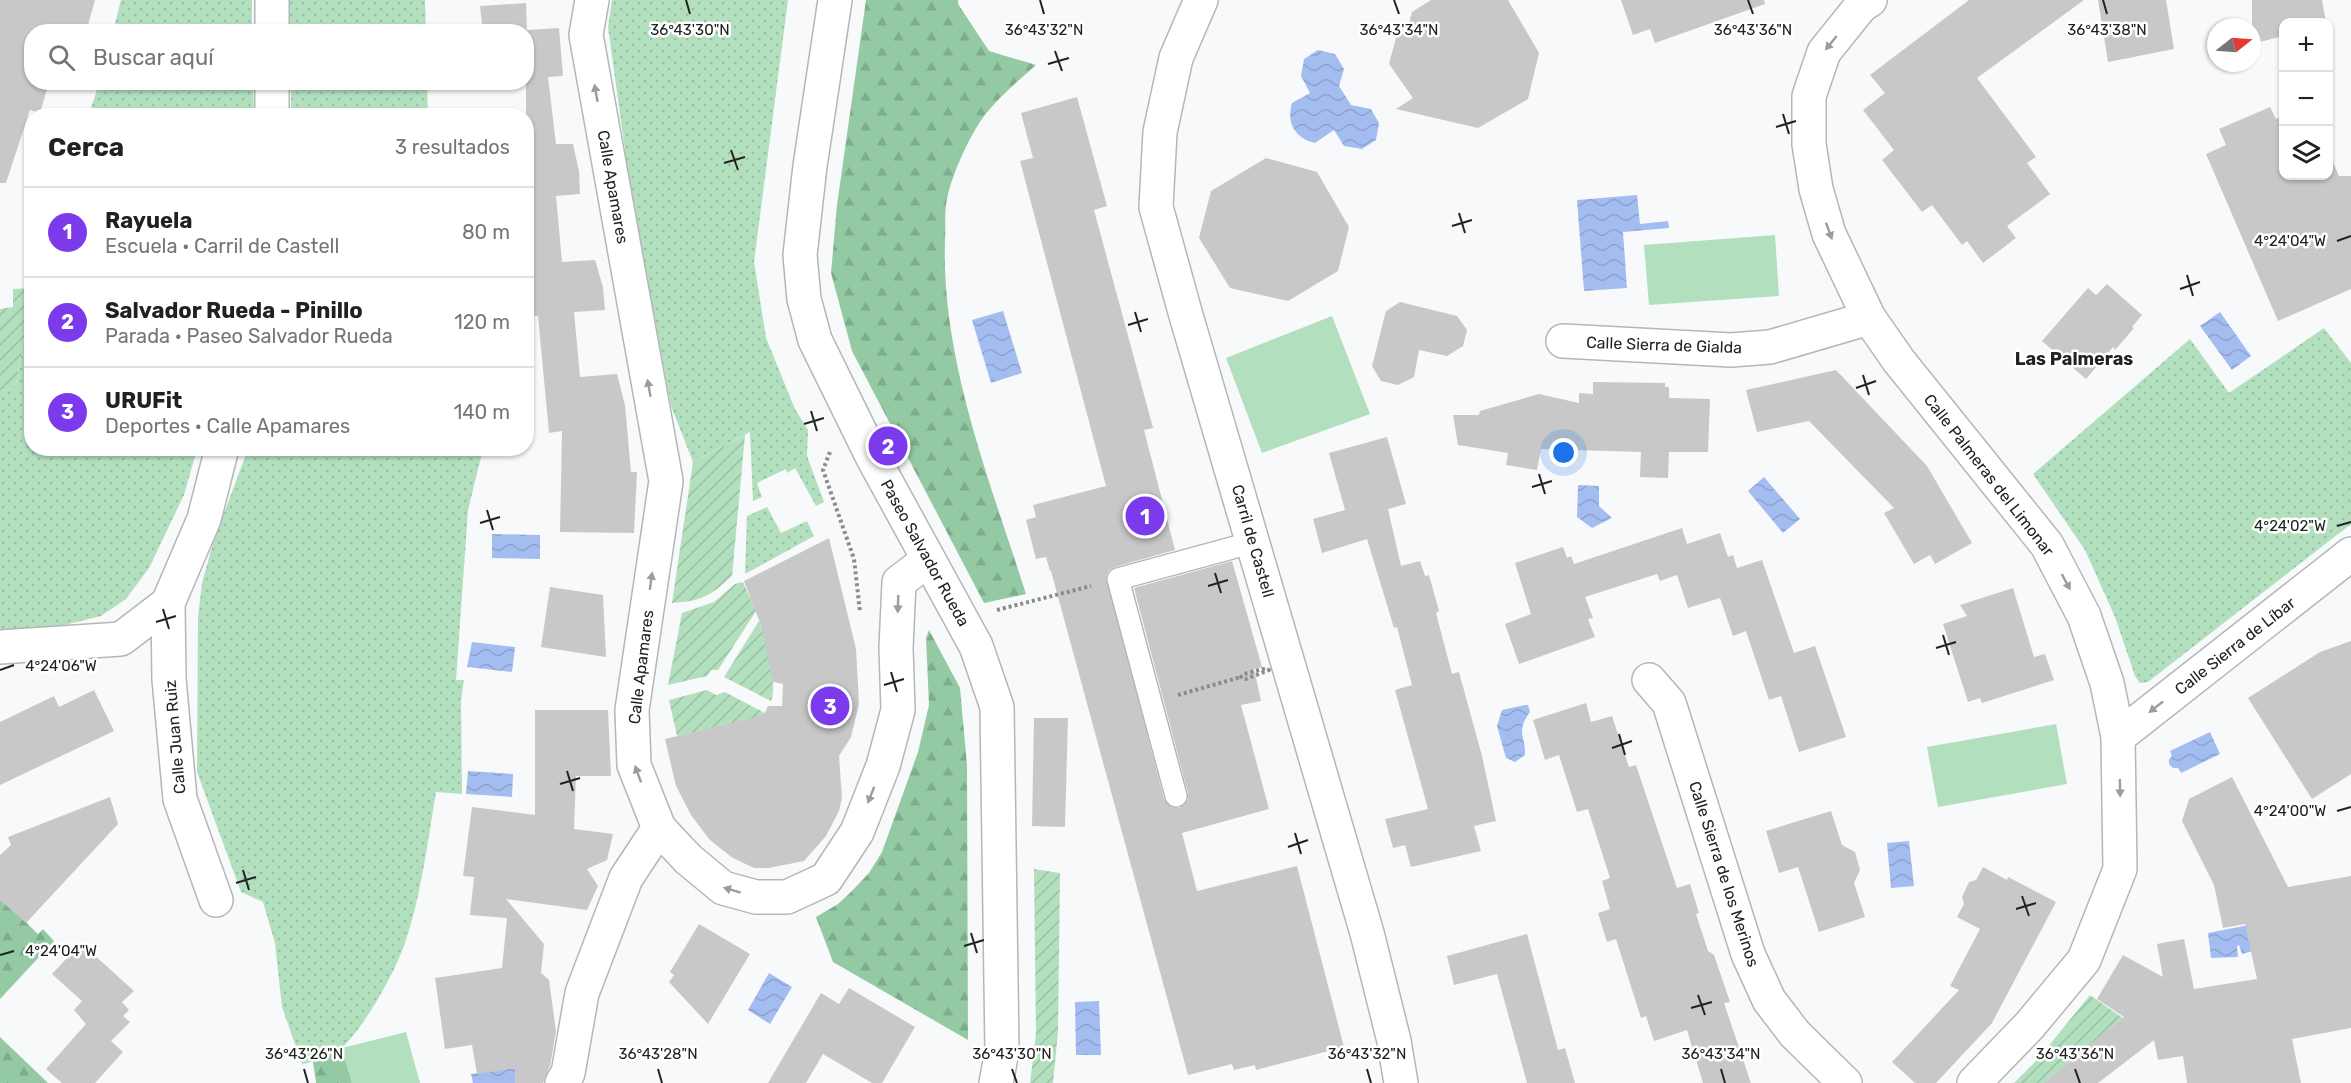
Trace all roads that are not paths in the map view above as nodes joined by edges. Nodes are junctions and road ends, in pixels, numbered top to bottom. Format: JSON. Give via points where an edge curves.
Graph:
{"nodes":[{"id":1,"x":272,"y":0,"type":"edge"},
{"id":2,"x":592,"y":0,"type":"edge"},
{"id":3,"x":835,"y":0,"type":"edge"},
{"id":4,"x":1201,"y":0,"type":"edge"},
{"id":5,"x":1870,"y":0,"type":"edge"},
{"id":6,"x":272,"y":24,"type":"edge"},
{"id":7,"x":272,"y":90,"type":"edge"},
{"id":8,"x":272,"y":108,"type":"edge"},
{"id":9,"x":1869,"y":318,"type":"junction"},
{"id":10,"x":1563,"y":341,"type":"dead end"},
{"id":11,"x":220,"y":456,"type":"edge"},
{"id":12,"x":1254,"y":542,"type":"junction"},
{"id":13,"x":2351,"y":554,"type":"edge"},
{"id":14,"x":928,"y":560,"type":"junction"},
{"id":15,"x":168,"y":603,"type":"junction"},
{"id":16,"x":0,"y":647,"type":"edge"},
{"id":17,"x":1649,"y":680,"type":"dead end"},
{"id":18,"x":2118,"y":737,"type":"junction"},
{"id":19,"x":1176,"y":796,"type":"dead end"},
{"id":20,"x":659,"y":828,"type":"junction"},
{"id":21,"x":216,"y":900,"type":"dead end"},
{"id":22,"x":562,"y":1083,"type":"edge"},
{"id":23,"x":996,"y":1083,"type":"edge"},
{"id":24,"x":1401,"y":1083,"type":"edge"},
{"id":25,"x":1845,"y":1083,"type":"edge"},
{"id":26,"x":1974,"y":1083,"type":"edge"}],
"edges":[{"from":1,"to":6,"type":"street"},
{"from":20,"to":2,"type":"street","name":"Calle Apamares","one_way":true,"via":[[634,765],[632,710],[666,481],[586,35]]},
{"from":3,"to":14,"type":"street","name":"Paseo Salvador Rueda","via":[[800,255],[804,298],[815,340]]},
{"from":4,"to":12,"type":"street","name":"Carril de Castell","via":[[1176,58],[1160,132],[1156,207]]},
{"from":5,"to":9,"type":"street","name":"Calle Palmeras del Limonar","one_way":true,"via":[[1824,51],[1809,96],[1809,144],[1816,189],[1829,234]]},
{"from":7,"to":8,"type":"street"},
{"from":9,"to":10,"type":"street","name":"Calle Sierra de Gialda","via":[[1760,348],[1731,350]]},
{"from":9,"to":18,"type":"street","name":"Calle Palmeras del Limonar","one_way":true,"via":[[2047,545],[2084,616],[2107,683]]},
{"from":11,"to":15,"type":"street","via":[[204,519]]},
{"from":12,"to":19,"type":"lane","via":[[1118,579]]},
{"from":12,"to":24,"type":"street","name":"Carril de Castell","via":[[1367,933]]},
{"from":13,"to":18,"type":"street","name":"Calle Sierra de Líbar","one_way":true},
{"from":14,"to":20,"type":"street","name":"Calle Apamares","one_way":true,"via":[[899,582],[898,710],[883,766],[857,832],[826,879],[787,897],[756,897],[723,888]]},
{"from":14,"to":23,"type":"street","name":"Paseo Salvador Rueda","via":[[976,646],[997,707],[1002,1051]]},
{"from":15,"to":16,"type":"street","via":[[121,639]]},
{"from":15,"to":21,"type":"street","name":"Calle Juan Ruiz","via":[[169,679],[180,799]]},
{"from":17,"to":25,"type":"street","name":"Calle Sierra de los Merinos","via":[[1669,703],[1748,954],[1769,999],[1795,1034]]},
{"from":18,"to":26,"type":"street","name":"Calle Palmeras del Limonar","one_way":true,"via":[[2120,869],[2084,960],[2030,1025]]},
{"from":20,"to":22,"type":"street","via":[[626,878],[582,993],[568,1073]]}]}
